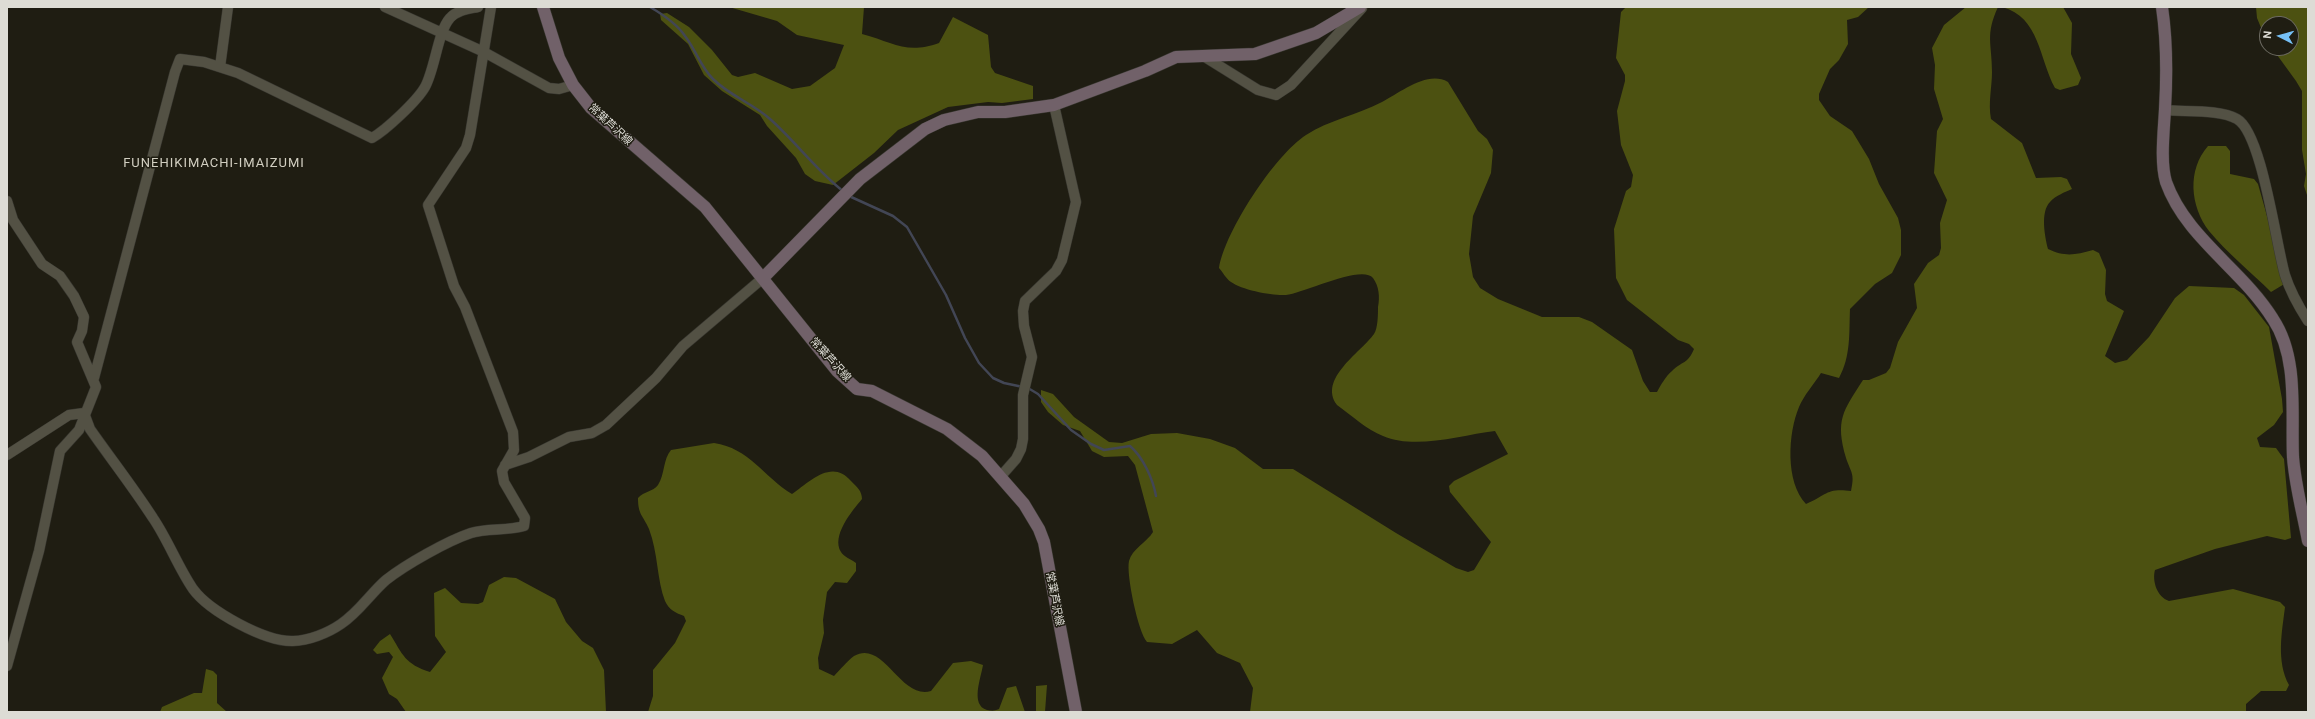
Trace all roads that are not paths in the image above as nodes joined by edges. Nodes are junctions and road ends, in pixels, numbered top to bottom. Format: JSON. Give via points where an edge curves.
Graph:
{"nodes":[{"id":1,"x":228,"y":7,"type":"edge"},
{"id":2,"x":384,"y":7,"type":"edge"},
{"id":3,"x":478,"y":7,"type":"edge"},
{"id":4,"x":491,"y":7,"type":"edge"},
{"id":5,"x":543,"y":7,"type":"edge"},
{"id":6,"x":1360,"y":7,"type":"edge"},
{"id":7,"x":1363,"y":7,"type":"edge"},
{"id":8,"x":2162,"y":7,"type":"edge"},
{"id":9,"x":443,"y":33,"type":"junction"},
{"id":10,"x":484,"y":52,"type":"junction"},
{"id":11,"x":1205,"y":57,"type":"junction"},
{"id":12,"x":220,"y":67,"type":"junction"},
{"id":13,"x":572,"y":85,"type":"junction"},
{"id":14,"x":1054,"y":105,"type":"junction"},
{"id":15,"x":2165,"y":110,"type":"junction"},
{"id":16,"x":7,"y":200,"type":"edge"},
{"id":17,"x":763,"y":278,"type":"junction"},
{"id":18,"x":2308,"y":321,"type":"edge"},
{"id":19,"x":94,"y":378,"type":"junction"},
{"id":20,"x":84,"y":413,"type":"junction"},
{"id":21,"x":7,"y":456,"type":"edge"},
{"id":22,"x":505,"y":465,"type":"junction"},
{"id":23,"x":1001,"y":476,"type":"junction"},
{"id":24,"x":2308,"y":541,"type":"edge"},
{"id":25,"x":7,"y":666,"type":"edge"},
{"id":26,"x":1076,"y":712,"type":"edge"}],
"edges":[{"from":1,"to":12,"type":"street"},
{"from":2,"to":9,"type":"street"},
{"from":3,"to":9,"type":"street","via":[[464,9],[450,18]]},
{"from":4,"to":10,"type":"street"},
{"from":5,"to":13,"type":"street","name":"常葉芦沢線","via":[[559,58]]},
{"from":6,"to":11,"type":"street","via":[[1316,34],[1255,54]]},
{"from":7,"to":11,"type":"street","via":[[1291,85],[1276,95],[1258,90]]},
{"from":8,"to":15,"type":"street","via":[[2167,36]]},
{"from":9,"to":10,"type":"street"},
{"from":9,"to":12,"type":"street","via":[[431,75],[424,89],[383,131],[372,138],[238,73]]},
{"from":10,"to":13,"type":"street","via":[[549,88],[559,89]]},
{"from":10,"to":22,"type":"street","via":[[466,148],[428,205],[454,286],[465,307],[513,432],[514,450]]},
{"from":11,"to":14,"type":"street","via":[[1176,57]]},
{"from":12,"to":19,"type":"street","via":[[180,59]]},
{"from":13,"to":17,"type":"street","name":"常葉芦沢線","via":[[590,108],[706,207]]},
{"from":14,"to":17,"type":"street","via":[[1005,112],[978,112],[944,120],[924,129],[860,179]]},
{"from":14,"to":23,"type":"street","via":[[1076,202],[1062,260],[1056,271],[1025,301],[1024,326],[1032,357],[1023,395],[1023,439],[1016,459]]},
{"from":15,"to":18,"type":"street","via":[[2225,114],[2239,120],[2252,140],[2262,173],[2285,276]]},
{"from":15,"to":24,"type":"street","via":[[2163,143],[2166,180],[2176,207],[2196,233],[2254,294],[2274,319],[2284,342],[2290,373],[2294,459]]},
{"from":16,"to":19,"type":"street","via":[[13,220],[42,264],[60,276],[74,296],[84,317],[77,342]]},
{"from":17,"to":22,"type":"street","via":[[683,346],[656,378],[606,425],[592,433],[569,438]]},
{"from":17,"to":23,"type":"street","name":"常葉芦沢線","via":[[837,371],[857,389],[872,391],[947,429],[982,456]]},
{"from":19,"to":20,"type":"street","via":[[96,387]]},
{"from":20,"to":21,"type":"street","via":[[69,416]]},
{"from":20,"to":22,"type":"street","via":[[90,429],[156,522],[193,589],[202,599],[226,616],[268,638],[293,641],[314,636],[340,625],[358,611],[386,580],[440,546],[472,533],[524,526],[525,518],[504,482],[502,470]]},
{"from":20,"to":25,"type":"street","via":[[79,430],[60,451],[28,596]]},
{"from":23,"to":26,"type":"street","name":"常葉芦沢線","via":[[1031,515],[1044,542]]}]}
